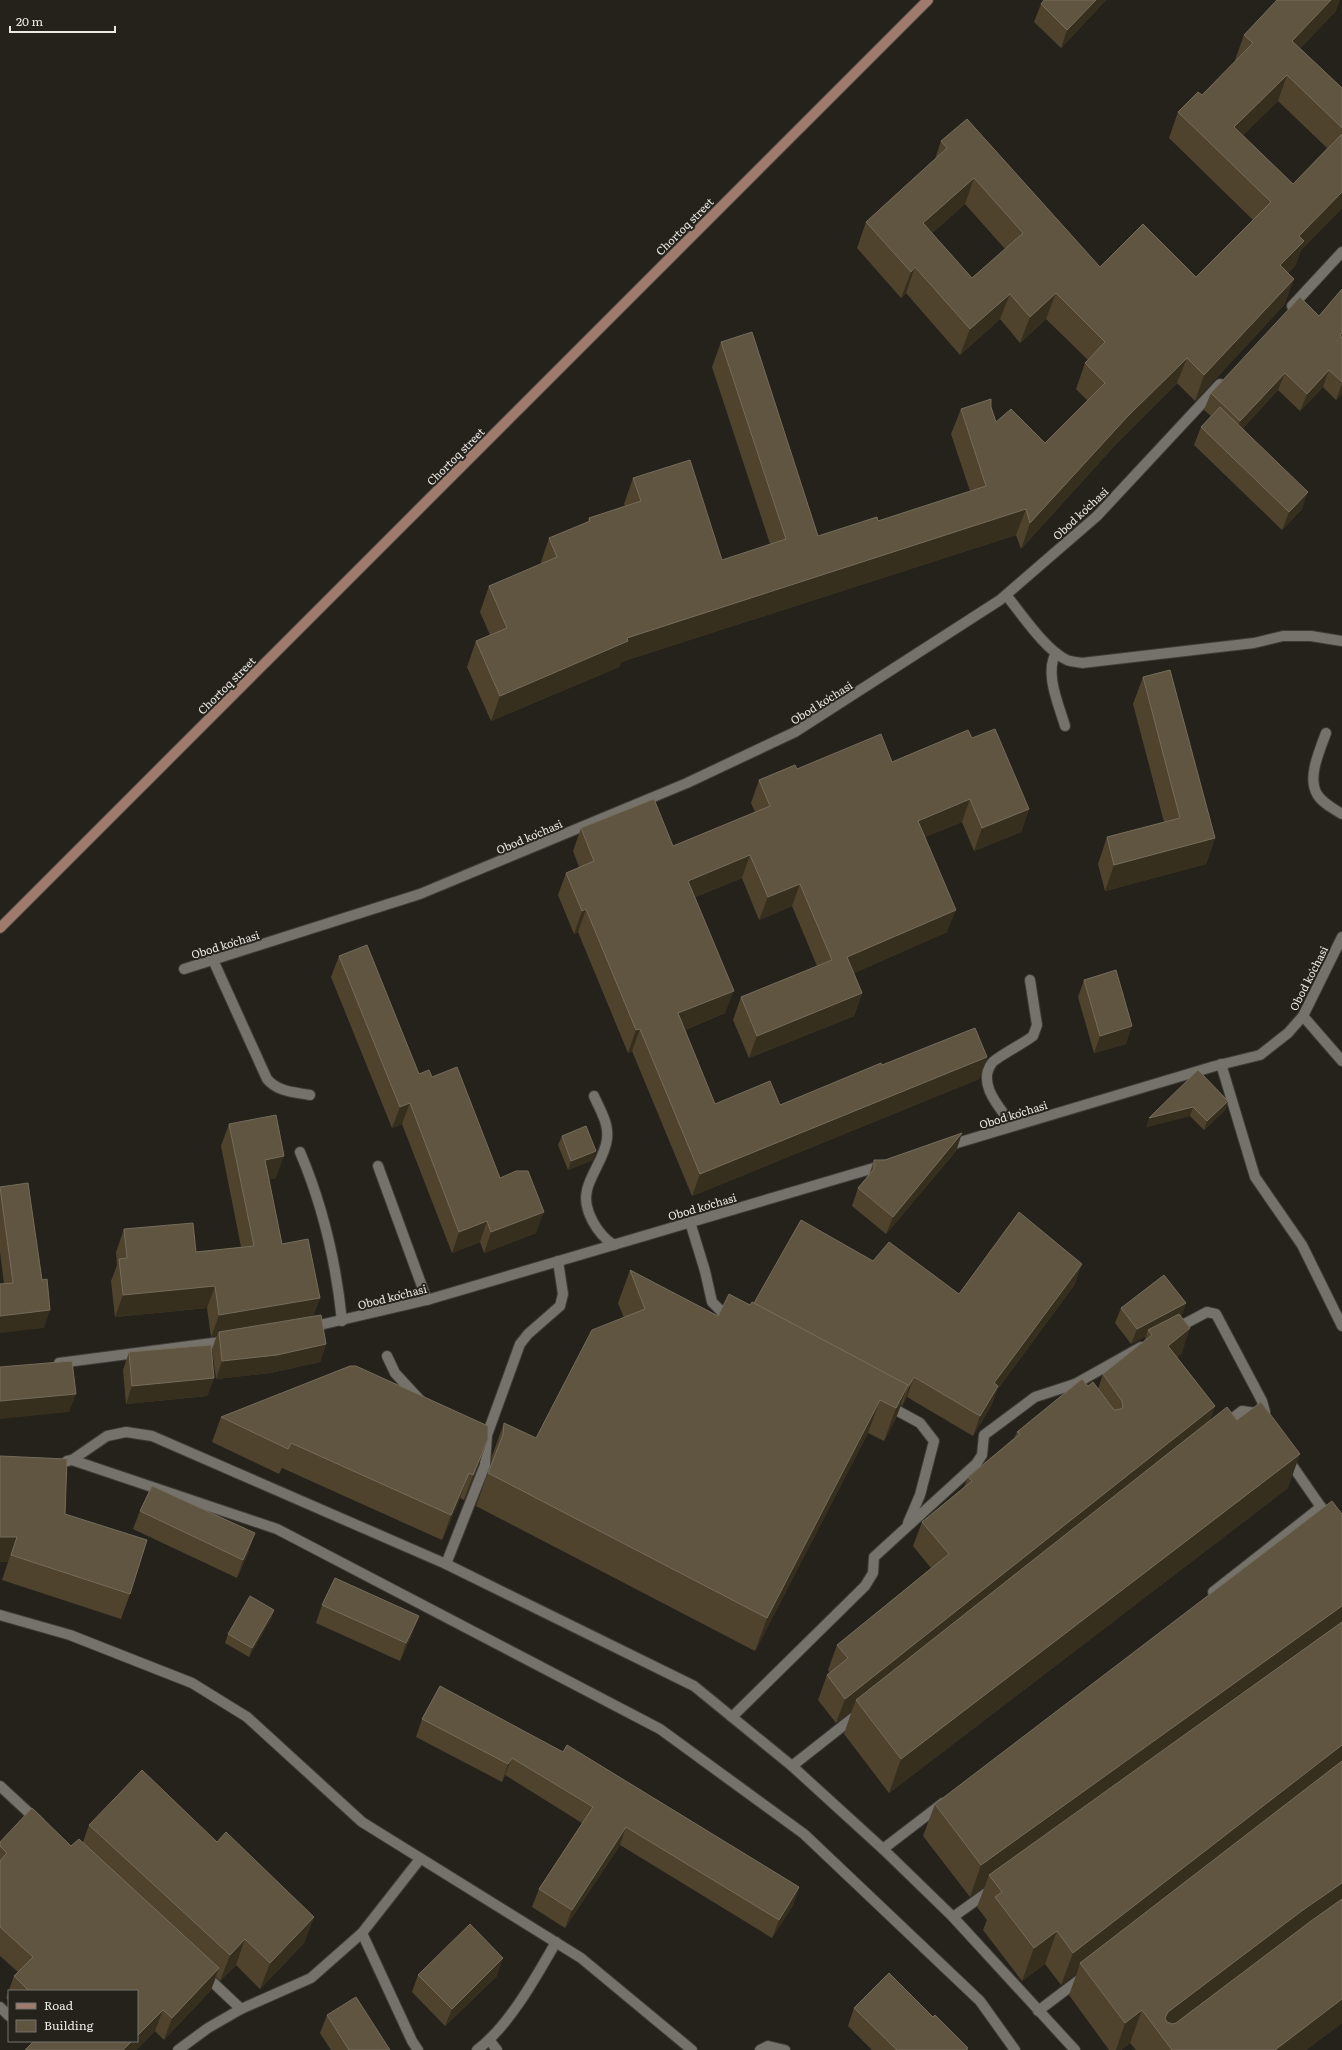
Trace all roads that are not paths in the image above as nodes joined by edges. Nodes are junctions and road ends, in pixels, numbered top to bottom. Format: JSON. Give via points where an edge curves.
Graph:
{"nodes":[{"id":1,"x":928,"y":0,"type":"edge"},
{"id":2,"x":1342,"y":252,"type":"edge"},
{"id":3,"x":1283,"y":315,"type":"edge"},
{"id":4,"x":1225,"y":378,"type":"edge"},
{"id":5,"x":1006,"y":595,"type":"junction"},
{"id":6,"x":1342,"y":641,"type":"edge"},
{"id":7,"x":1056,"y":653,"type":"junction"},
{"id":8,"x":1065,"y":726,"type":"dead end"},
{"id":9,"x":1326,"y":733,"type":"dead end"},
{"id":10,"x":1342,"y":814,"type":"edge"},
{"id":11,"x":0,"y":928,"type":"edge"},
{"id":12,"x":1342,"y":937,"type":"edge"},
{"id":13,"x":213,"y":960,"type":"junction"},
{"id":14,"x":184,"y":969,"type":"dead end"},
{"id":15,"x":1030,"y":980,"type":"dead end"},
{"id":16,"x":1303,"y":1016,"type":"junction"},
{"id":17,"x":1342,"y":1061,"type":"edge"},
{"id":18,"x":1221,"y":1064,"type":"junction"},
{"id":19,"x":310,"y":1095,"type":"dead end"},
{"id":20,"x":594,"y":1096,"type":"dead end"},
{"id":21,"x":1013,"y":1126,"type":"junction"},
{"id":22,"x":938,"y":1148,"type":"edge"},
{"id":23,"x":300,"y":1152,"type":"dead end"},
{"id":24,"x":893,"y":1162,"type":"edge"},
{"id":25,"x":378,"y":1166,"type":"dead end"},
{"id":26,"x":690,"y":1222,"type":"junction"},
{"id":27,"x":614,"y":1244,"type":"junction"},
{"id":28,"x":558,"y":1262,"type":"junction"},
{"id":29,"x":427,"y":1300,"type":"junction"},
{"id":30,"x":342,"y":1321,"type":"junction"},
{"id":31,"x":1342,"y":1326,"type":"edge"},
{"id":32,"x":303,"y":1328,"type":"edge"},
{"id":33,"x":741,"y":1328,"type":"edge"},
{"id":34,"x":1168,"y":1332,"type":"edge"},
{"id":35,"x":242,"y":1339,"type":"edge"},
{"id":36,"x":1150,"y":1342,"type":"edge"},
{"id":37,"x":386,"y":1356,"type":"dead end"},
{"id":38,"x":47,"y":1364,"type":"edge"},
{"id":39,"x":1075,"y":1384,"type":"junction"},
{"id":40,"x":878,"y":1400,"type":"edge"},
{"id":41,"x":1087,"y":1401,"type":"edge"},
{"id":42,"x":427,"y":1404,"type":"edge"},
{"id":43,"x":475,"y":1430,"type":"edge"},
{"id":44,"x":1217,"y":1431,"type":"edge"},
{"id":45,"x":487,"y":1435,"type":"junction"},
{"id":46,"x":1281,"y":1449,"type":"edge"},
{"id":47,"x":72,"y":1460,"type":"junction"},
{"id":48,"x":58,"y":1461,"type":"edge"},
{"id":49,"x":1321,"y":1507,"type":"junction"},
{"id":50,"x":907,"y":1527,"type":"junction"},
{"id":51,"x":1342,"y":1531,"type":"edge"},
{"id":52,"x":446,"y":1564,"type":"junction"},
{"id":53,"x":1202,"y":1600,"type":"edge"},
{"id":54,"x":0,"y":1614,"type":"edge"},
{"id":55,"x":867,"y":1707,"type":"edge"},
{"id":56,"x":732,"y":1717,"type":"junction"},
{"id":57,"x":792,"y":1766,"type":"junction"},
{"id":58,"x":0,"y":1786,"type":"edge"},
{"id":59,"x":952,"y":1796,"type":"edge"},
{"id":60,"x":46,"y":1828,"type":"edge"},
{"id":61,"x":884,"y":1850,"type":"junction"},
{"id":62,"x":420,"y":1858,"type":"junction"},
{"id":63,"x":999,"y":1884,"type":"edge"},
{"id":64,"x":953,"y":1917,"type":"junction"},
{"id":65,"x":362,"y":1933,"type":"junction"},
{"id":66,"x":556,"y":1942,"type":"junction"},
{"id":67,"x":195,"y":1967,"type":"edge"},
{"id":68,"x":1094,"y":1968,"type":"edge"},
{"id":69,"x":0,"y":2007,"type":"edge"},
{"id":70,"x":241,"y":2009,"type":"junction"},
{"id":71,"x":1038,"y":2011,"type":"junction"},
{"id":72,"x":8,"y":2015,"type":"edge"},
{"id":73,"x":490,"y":2041,"type":"junction"},
{"id":74,"x":178,"y":2050,"type":"edge"},
{"id":75,"x":418,"y":2050,"type":"edge"},
{"id":76,"x":477,"y":2050,"type":"edge"},
{"id":77,"x":497,"y":2050,"type":"edge"},
{"id":78,"x":692,"y":2050,"type":"edge"},
{"id":79,"x":760,"y":2050,"type":"edge"},
{"id":80,"x":785,"y":2050,"type":"edge"},
{"id":81,"x":1015,"y":2050,"type":"edge"},
{"id":82,"x":1075,"y":2050,"type":"edge"}],
"edges":[{"from":1,"to":11,"type":"main road","name":"Chortoq street"},
{"from":2,"to":3,"type":"street"},
{"from":4,"to":5,"type":"street","name":"Obod koʻchasi","via":[[1097,516]]},
{"from":5,"to":7,"type":"street","via":[[1036,633]]},
{"from":5,"to":13,"type":"street","name":"Obod koʻchasi","via":[[795,732],[687,783],[420,894]]},
{"from":6,"to":7,"type":"street","via":[[1311,636],[1283,636],[1254,643],[1082,663],[1068,661]]},
{"from":7,"to":8,"type":"street","via":[[1052,664],[1053,678]]},
{"from":9,"to":10,"type":"street","via":[[1316,762],[1313,781],[1317,794]]},
{"from":12,"to":16,"type":"street","name":"Obod koʻchasi"},
{"from":13,"to":14,"type":"street","name":"Obod koʻchasi"},
{"from":13,"to":19,"type":"street","via":[[267,1079],[273,1086],[282,1090]]},
{"from":15,"to":21,"type":"street","via":[[1036,1025],[1034,1036],[992,1062],[987,1077],[988,1090]]},
{"from":16,"to":17,"type":"street"},
{"from":16,"to":18,"type":"street","name":"Obod koʻchasi","via":[[1288,1033],[1260,1055]]},
{"from":18,"to":21,"type":"street","name":"Obod koʻchasi"},
{"from":18,"to":31,"type":"street","via":[[1255,1177],[1302,1245]]},
{"from":20,"to":27,"type":"street","via":[[606,1122],[607,1139],[587,1191],[589,1210],[595,1227],[604,1238]]},
{"from":21,"to":22,"type":"street","name":"Obod koʻchasi"},
{"from":23,"to":30,"type":"street","via":[[325,1222],[340,1297]]},
{"from":24,"to":26,"type":"street","name":"Obod koʻchasi"},
{"from":25,"to":29,"type":"street"},
{"from":26,"to":27,"type":"street","name":"Obod koʻchasi"},
{"from":26,"to":33,"type":"street","via":[[712,1302]]},
{"from":27,"to":28,"type":"street","name":"Obod koʻchasi"},
{"from":28,"to":29,"type":"street","name":"Obod koʻchasi"},
{"from":28,"to":45,"type":"street","via":[[562,1294],[560,1306],[520,1344]]},
{"from":29,"to":30,"type":"street","name":"Obod koʻchasi"},
{"from":30,"to":32,"type":"street","name":"Obod koʻchasi"},
{"from":34,"to":44,"type":"street","via":[[1207,1312],[1216,1314],[1262,1401],[1266,1412],[1265,1426],[1255,1413],[1242,1411]]},
{"from":35,"to":38,"type":"street"},
{"from":36,"to":39,"type":"street"},
{"from":37,"to":42,"type":"street","via":[[395,1373]]},
{"from":39,"to":41,"type":"street"},
{"from":39,"to":50,"type":"street","via":[[1035,1397],[984,1435],[982,1455],[976,1464]]},
{"from":40,"to":50,"type":"street","via":[[920,1422],[934,1441],[920,1495]]},
{"from":43,"to":45,"type":"street"},
{"from":45,"to":52,"type":"street","via":[[485,1466]]},
{"from":46,"to":49,"type":"street"},
{"from":47,"to":48,"type":"street"},
{"from":47,"to":52,"type":"street","via":[[107,1436],[126,1432],[152,1436]]},
{"from":47,"to":81,"type":"street","via":[[277,1529],[660,1729],[804,1834],[980,2001]]},
{"from":49,"to":51,"type":"street"},
{"from":49,"to":53,"type":"street"},
{"from":50,"to":56,"type":"street","via":[[874,1557],[873,1573],[865,1586]]},
{"from":52,"to":56,"type":"street","via":[[694,1686]]},
{"from":54,"to":62,"type":"street","via":[[70,1635],[192,1683],[247,1717],[362,1822]]},
{"from":55,"to":57,"type":"street"},
{"from":56,"to":57,"type":"street"},
{"from":57,"to":61,"type":"street"},
{"from":58,"to":60,"type":"street"},
{"from":59,"to":61,"type":"street"},
{"from":61,"to":64,"type":"street"},
{"from":62,"to":65,"type":"street"},
{"from":62,"to":66,"type":"street"},
{"from":63,"to":64,"type":"street"},
{"from":64,"to":71,"type":"street"},
{"from":65,"to":70,"type":"street","via":[[310,1978]]},
{"from":65,"to":75,"type":"street"},
{"from":66,"to":73,"type":"street","via":[[530,1986]]},
{"from":66,"to":78,"type":"street","via":[[581,1958]]},
{"from":67,"to":70,"type":"street"},
{"from":68,"to":71,"type":"street"},
{"from":69,"to":72,"type":"street"},
{"from":70,"to":74,"type":"street","via":[[208,2028]]},
{"from":71,"to":82,"type":"street"},
{"from":73,"to":76,"type":"street"},
{"from":73,"to":77,"type":"street"},
{"from":79,"to":80,"type":"street","via":[[768,2046]]}]}
